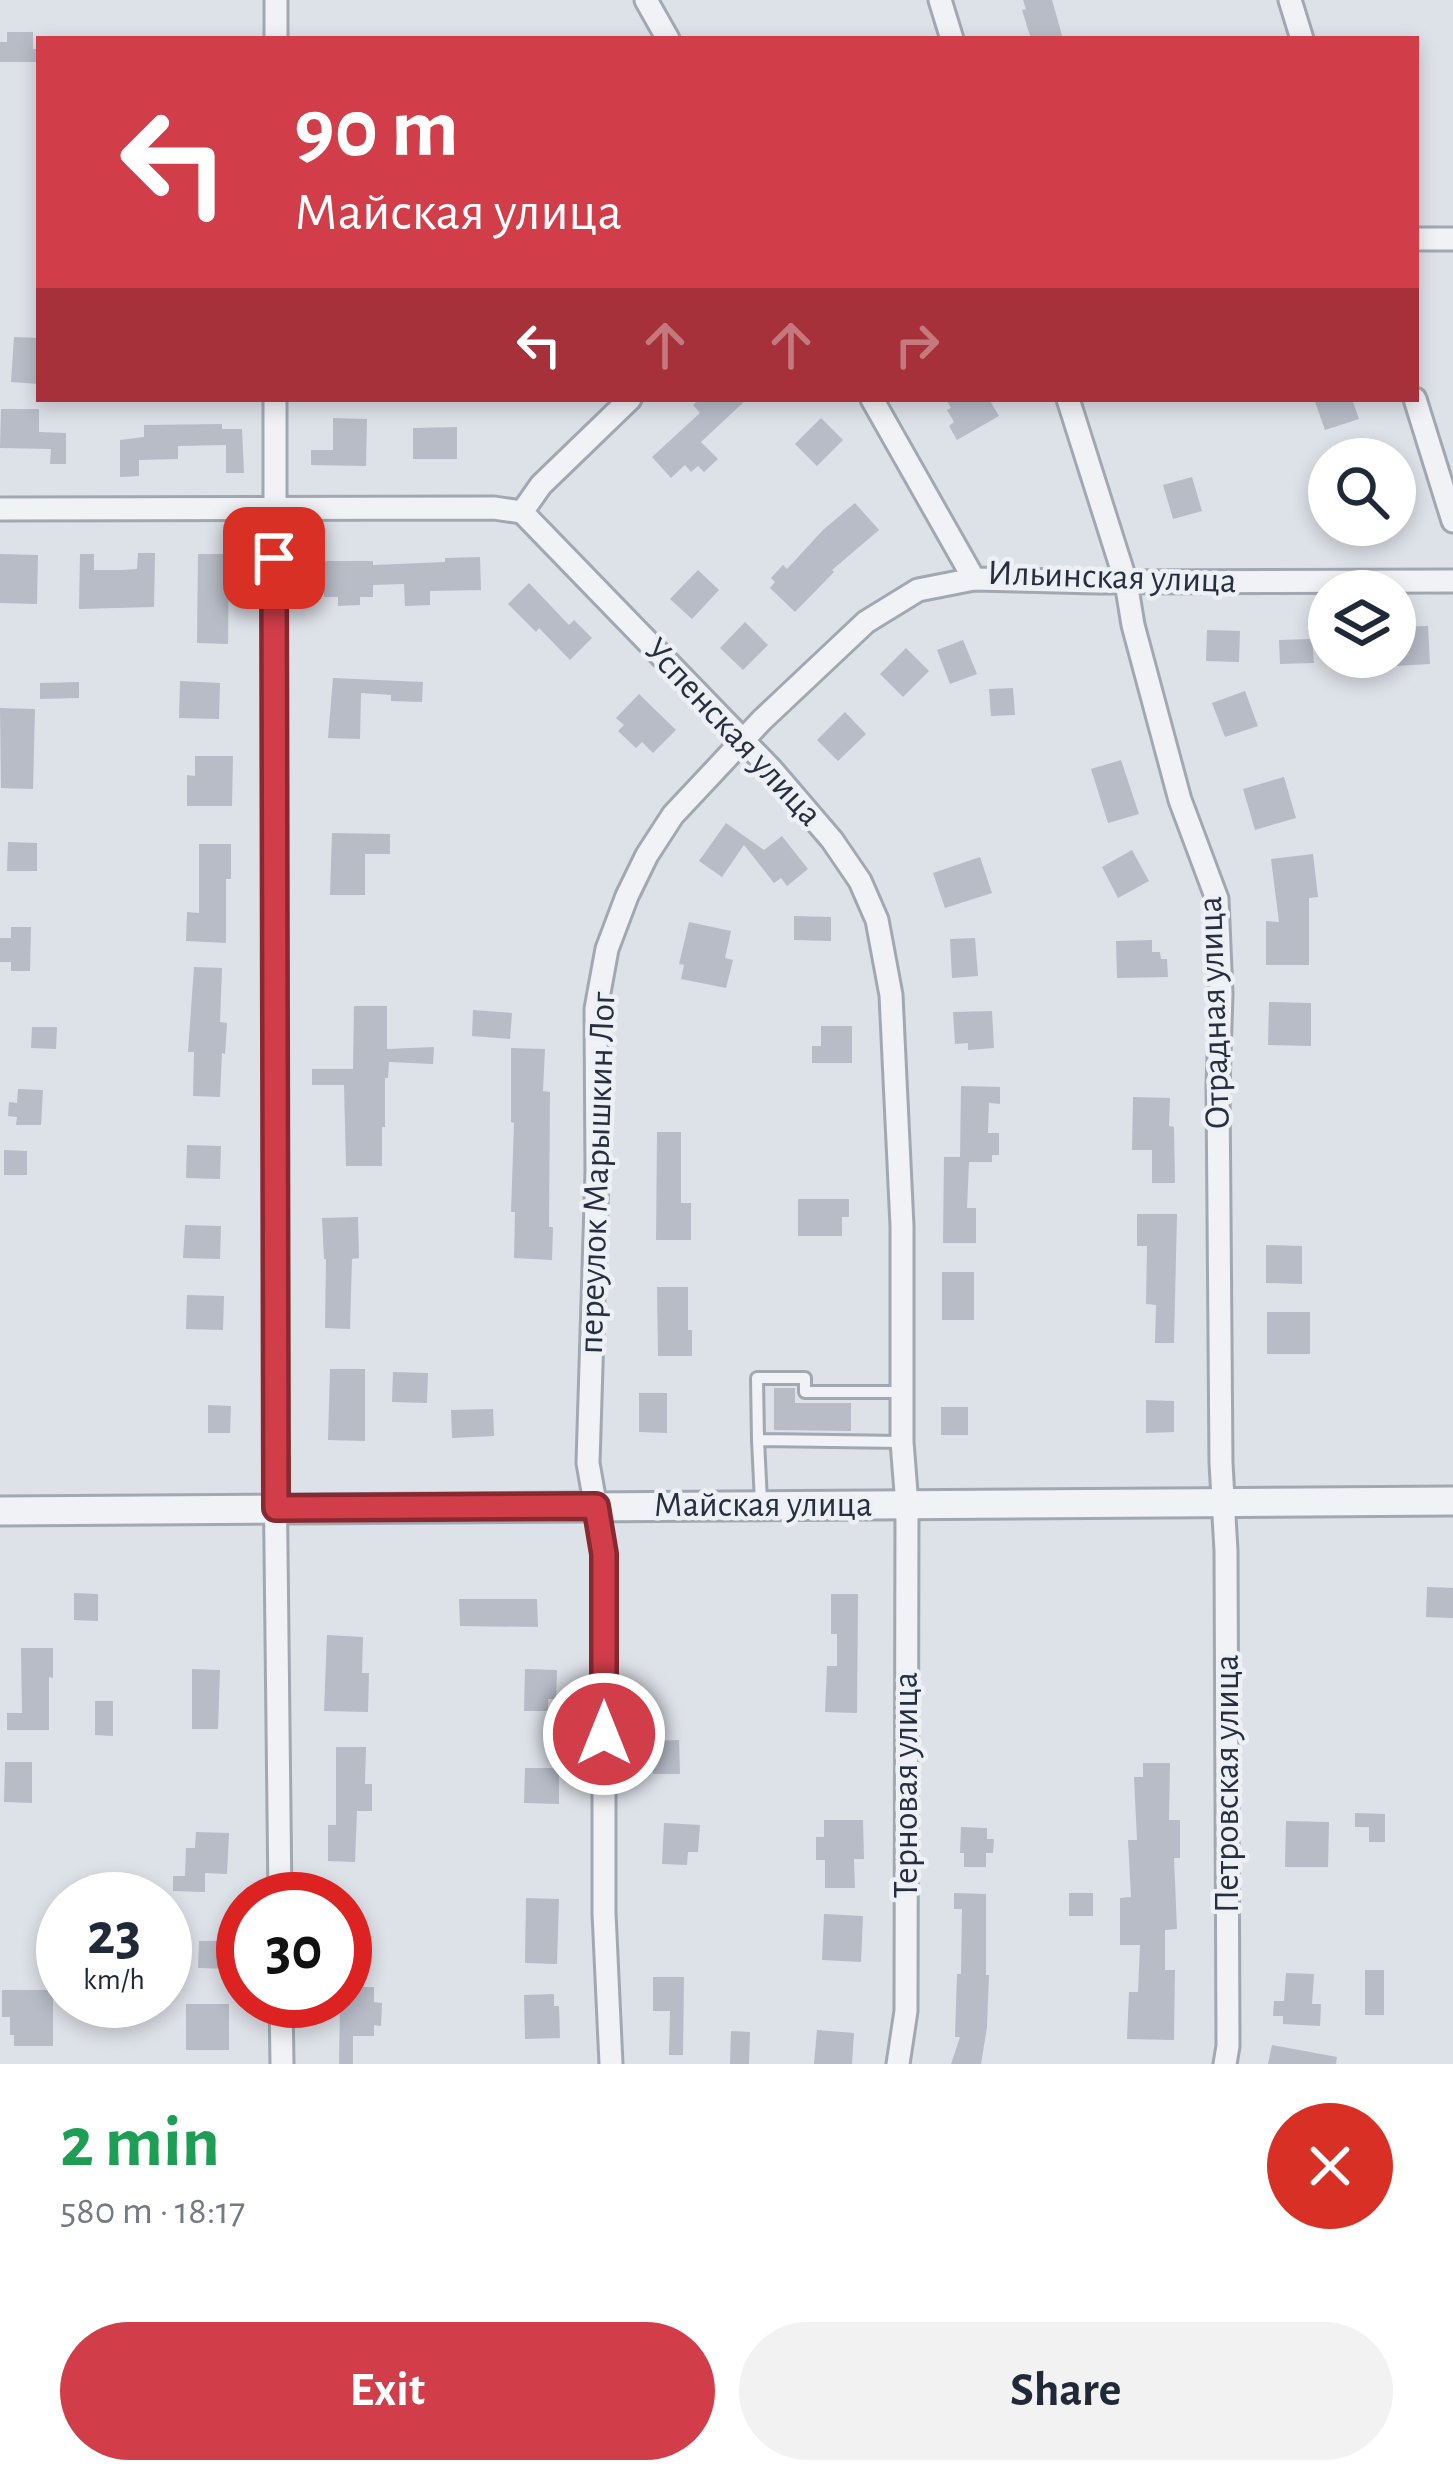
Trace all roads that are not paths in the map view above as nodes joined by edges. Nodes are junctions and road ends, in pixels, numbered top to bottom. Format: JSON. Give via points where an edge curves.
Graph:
{"nodes":[{"id":1,"x":276,"y":0,"type":"edge"},
{"id":2,"x":646,"y":0,"type":"edge"},
{"id":3,"x":940,"y":0,"type":"edge"},
{"id":4,"x":1290,"y":0,"type":"edge"},
{"id":5,"x":276,"y":36,"type":"edge"},
{"id":6,"x":666,"y":36,"type":"edge"},
{"id":7,"x":951,"y":36,"type":"edge"},
{"id":8,"x":1301,"y":36,"type":"edge"},
{"id":9,"x":1419,"y":238,"type":"edge"},
{"id":10,"x":1453,"y":239,"type":"edge"},
{"id":11,"x":275,"y":402,"type":"edge"},
{"id":12,"x":627,"y":402,"type":"edge"},
{"id":13,"x":874,"y":402,"type":"edge"},
{"id":14,"x":1069,"y":402,"type":"edge"},
{"id":15,"x":1416,"y":402,"type":"edge"},
{"id":16,"x":0,"y":508,"type":"edge"},
{"id":17,"x":274,"y":510,"type":"junction"},
{"id":18,"x":522,"y":512,"type":"junction"},
{"id":19,"x":1453,"y":521,"type":"edge"},
{"id":20,"x":974,"y":579,"type":"junction"},
{"id":21,"x":1453,"y":580,"type":"edge"},
{"id":22,"x":1126,"y":582,"type":"junction"},
{"id":23,"x":743,"y":740,"type":"junction"},
{"id":24,"x":902,"y":1392,"type":"junction"},
{"id":25,"x":758,"y":1440,"type":"junction"},
{"id":26,"x":902,"y":1442,"type":"junction"},
{"id":27,"x":1453,"y":1501,"type":"edge"},
{"id":28,"x":1222,"y":1504,"type":"junction"},
{"id":29,"x":761,"y":1505,"type":"junction"},
{"id":30,"x":907,"y":1505,"type":"junction"},
{"id":31,"x":596,"y":1506,"type":"junction"},
{"id":32,"x":276,"y":1508,"type":"junction"},
{"id":33,"x":0,"y":1511,"type":"edge"},
{"id":34,"x":280,"y":1872,"type":"edge"},
{"id":35,"x":281,"y":2028,"type":"edge"},
{"id":36,"x":282,"y":2064,"type":"edge"},
{"id":37,"x":611,"y":2064,"type":"edge"},
{"id":38,"x":898,"y":2064,"type":"edge"},
{"id":39,"x":1225,"y":2064,"type":"edge"}],
"edges":[{"from":1,"to":5,"type":"street"},
{"from":2,"to":6,"type":"street"},
{"from":3,"to":7,"type":"street"},
{"from":4,"to":8,"type":"street"},
{"from":9,"to":10,"type":"street"},
{"from":11,"to":17,"type":"street"},
{"from":12,"to":18,"type":"street"},
{"from":13,"to":20,"type":"street","name":"Ильинская улица"},
{"from":14,"to":22,"type":"street","name":"Отрадная улица"},
{"from":15,"to":19,"type":"street"},
{"from":16,"to":17,"type":"street"},
{"from":17,"to":18,"type":"street"},
{"from":17,"to":32,"type":"street"},
{"from":18,"to":23,"type":"street","name":"Успенская улица"},
{"from":20,"to":22,"type":"street","name":"Ильинская улица"},
{"from":20,"to":23,"type":"street","name":"переулок Марышкин Лог","via":[[918,590],[866,622]]},
{"from":21,"to":22,"type":"street","name":"Ильинская улица"},
{"from":22,"to":28,"type":"street","name":"Отрадная улица","via":[[1180,800],[1217,899]]},
{"from":23,"to":24,"type":"street","name":"Успенская улица","via":[[832,839],[877,920],[891,995]]},
{"from":23,"to":31,"type":"street","name":"переулок Марышкин Лог","via":[[646,855],[608,949],[596,1010],[589,1463]]},
{"from":24,"to":25,"type":"lane","via":[[805,1392],[805,1378],[757,1378]]},
{"from":24,"to":26,"type":"street","name":"Успенская улица"},
{"from":25,"to":26,"type":"lane"},
{"from":25,"to":29,"type":"lane"},
{"from":26,"to":30,"type":"street","name":"Успенская улица"},
{"from":27,"to":28,"type":"street","name":"Майская улица"},
{"from":28,"to":30,"type":"street","name":"Майская улица"},
{"from":28,"to":39,"type":"street","name":"Петровская улица"},
{"from":29,"to":30,"type":"street","name":"Майская улица"},
{"from":29,"to":31,"type":"street","name":"Майская улица"},
{"from":30,"to":38,"type":"street","name":"Терновая улица","via":[[906,2011]]},
{"from":31,"to":32,"type":"street","name":"Майская улица"},
{"from":31,"to":37,"type":"street","name":"переулок Марышкин Лог","via":[[604,1554]]},
{"from":32,"to":33,"type":"street","name":"Майская улица"},
{"from":32,"to":34,"type":"street"},
{"from":35,"to":36,"type":"street"}]}
